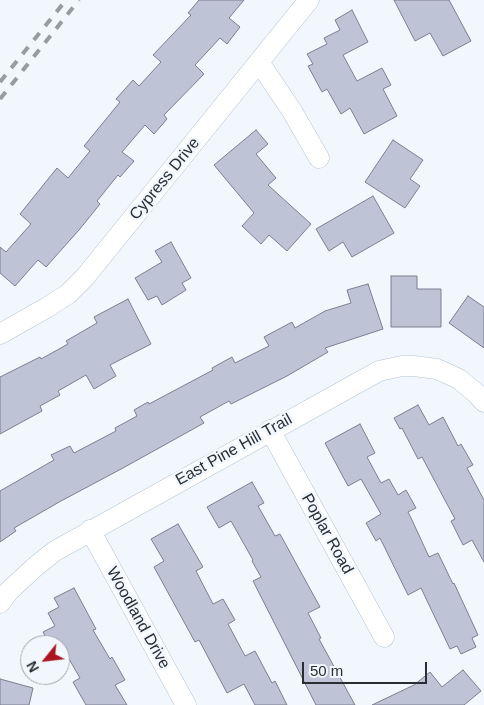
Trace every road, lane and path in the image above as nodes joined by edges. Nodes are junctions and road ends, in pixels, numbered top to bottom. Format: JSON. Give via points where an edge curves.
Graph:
{"nodes":[{"id":1,"x":309,"y":0,"type":"edge"},
{"id":2,"x":259,"y":62,"type":"junction"},
{"id":3,"x":319,"y":158,"type":"dead end"},
{"id":4,"x":0,"y":334,"type":"edge"},
{"id":5,"x":484,"y":402,"type":"edge"},
{"id":6,"x":270,"y":430,"type":"junction"},
{"id":7,"x":90,"y":530,"type":"junction"},
{"id":8,"x":0,"y":603,"type":"edge"},
{"id":9,"x":384,"y":637,"type":"dead end"},
{"id":10,"x":186,"y":705,"type":"edge"}],
"edges":[{"from":1,"to":2,"type":"street","name":"Cypress Drive"},
{"from":2,"to":3,"type":"street"},
{"from":2,"to":4,"type":"street","name":"Cypress Drive","via":[[85,277],[68,294]]},
{"from":5,"to":6,"type":"street","name":"East Pine Hill Trail","via":[[448,373],[426,367],[402,366],[368,376]]},
{"from":6,"to":7,"type":"street","name":"East Pine Hill Trail"},
{"from":6,"to":9,"type":"street","name":"Poplar Road"},
{"from":7,"to":8,"type":"street","name":"East Pine Hill Trail","via":[[55,550]]},
{"from":7,"to":10,"type":"street","name":"Woodland Drive"}]}
